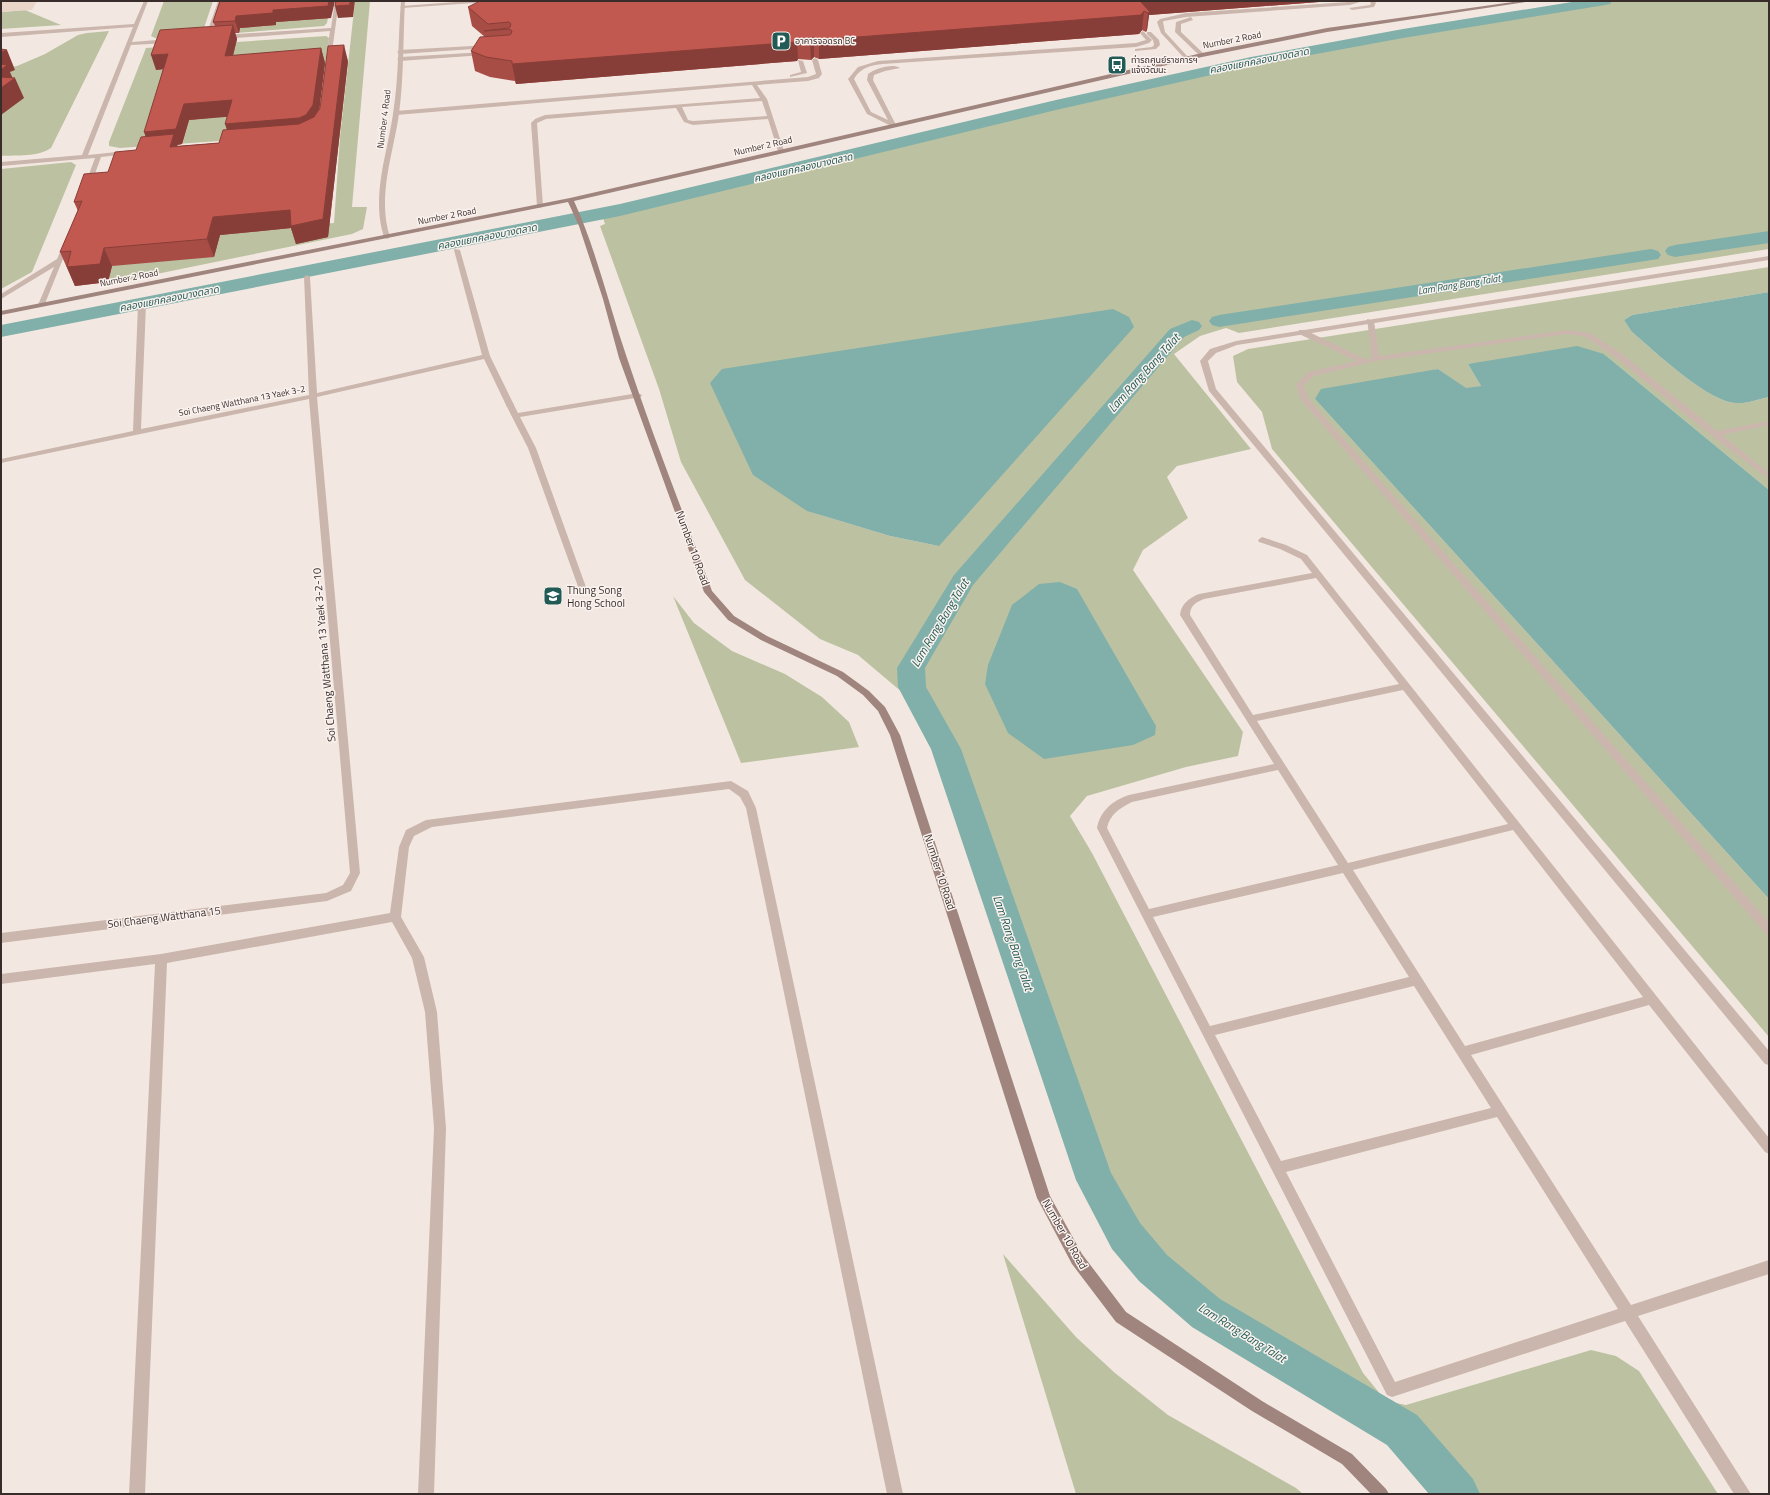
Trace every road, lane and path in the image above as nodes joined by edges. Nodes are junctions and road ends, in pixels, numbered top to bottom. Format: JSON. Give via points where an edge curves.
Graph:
{"nodes":[{"id":1,"x":146,"y":1,"type":"edge"},
{"id":2,"x":220,"y":1,"type":"edge"},
{"id":3,"x":337,"y":1,"type":"edge"},
{"id":4,"x":1361,"y":1,"type":"edge"},
{"id":5,"x":1371,"y":1,"type":"edge"},
{"id":6,"x":1530,"y":1,"type":"edge"},
{"id":7,"x":475,"y":2,"type":"edge"},
{"id":8,"x":402,"y":4,"type":"edge"},
{"id":9,"x":480,"y":6,"type":"edge"},
{"id":10,"x":1160,"y":22,"type":"junction"},
{"id":11,"x":1178,"y":23,"type":"junction"},
{"id":12,"x":136,"y":24,"type":"junction"},
{"id":13,"x":332,"y":29,"type":"junction"},
{"id":14,"x":1,"y":35,"type":"edge"},
{"id":15,"x":207,"y":38,"type":"junction"},
{"id":16,"x":200,"y":39,"type":"edge"},
{"id":17,"x":178,"y":40,"type":"edge"},
{"id":18,"x":129,"y":44,"type":"junction"},
{"id":19,"x":496,"y":45,"type":"edge"},
{"id":20,"x":400,"y":52,"type":"junction"},
{"id":21,"x":489,"y":53,"type":"edge"},
{"id":22,"x":1202,"y":55,"type":"junction"},
{"id":23,"x":1186,"y":58,"type":"junction"},
{"id":24,"x":400,"y":60,"type":"junction"},
{"id":25,"x":815,"y":60,"type":"edge"},
{"id":26,"x":800,"y":61,"type":"edge"},
{"id":27,"x":924,"y":66,"type":"dead end"},
{"id":28,"x":328,"y":68,"type":"edge"},
{"id":29,"x":900,"y":68,"type":"dead end"},
{"id":30,"x":854,"y":72,"type":"junction"},
{"id":31,"x":871,"y":74,"type":"junction"},
{"id":32,"x":754,"y":84,"type":"junction"},
{"id":33,"x":520,"y":96,"type":"dead end"},
{"id":34,"x":499,"y":98,"type":"dead end"},
{"id":35,"x":764,"y":99,"type":"junction"},
{"id":36,"x":488,"y":104,"type":"junction"},
{"id":37,"x":678,"y":106,"type":"junction"},
{"id":38,"x":396,"y":113,"type":"junction"},
{"id":39,"x":770,"y":117,"type":"junction"},
{"id":40,"x":893,"y":126,"type":"junction"},
{"id":41,"x":781,"y":152,"type":"junction"},
{"id":42,"x":129,"y":153,"type":"edge"},
{"id":43,"x":99,"y":156,"type":"junction"},
{"id":44,"x":84,"y":157,"type":"junction"},
{"id":45,"x":1,"y":164,"type":"edge"},
{"id":46,"x":85,"y":193,"type":"edge"},
{"id":47,"x":570,"y":200,"type":"junction"},
{"id":48,"x":540,"y":206,"type":"junction"},
{"id":49,"x":386,"y":237,"type":"junction"},
{"id":50,"x":68,"y":238,"type":"edge"},
{"id":51,"x":457,"y":250,"type":"dead end"},
{"id":52,"x":1769,"y":258,"type":"edge"},
{"id":53,"x":60,"y":260,"type":"junction"},
{"id":54,"x":307,"y":277,"type":"dead end"},
{"id":55,"x":1,"y":297,"type":"edge"},
{"id":56,"x":142,"y":304,"type":"dead end"},
{"id":57,"x":42,"y":305,"type":"junction"},
{"id":58,"x":1,"y":313,"type":"edge"},
{"id":59,"x":1370,"y":321,"type":"junction"},
{"id":60,"x":1302,"y":332,"type":"junction"},
{"id":61,"x":486,"y":356,"type":"junction"},
{"id":62,"x":1376,"y":359,"type":"junction"},
{"id":63,"x":1365,"y":362,"type":"junction"},
{"id":64,"x":638,"y":395,"type":"junction"},
{"id":65,"x":313,"y":396,"type":"junction"},
{"id":66,"x":515,"y":416,"type":"junction"},
{"id":67,"x":1769,"y":423,"type":"edge"},
{"id":68,"x":137,"y":432,"type":"junction"},
{"id":69,"x":1715,"y":434,"type":"junction"},
{"id":70,"x":1,"y":461,"type":"edge"},
{"id":71,"x":1769,"y":477,"type":"edge"},
{"id":72,"x":1262,"y":540,"type":"dead end"},
{"id":73,"x":1318,"y":575,"type":"junction"},
{"id":74,"x":583,"y":590,"type":"dead end"},
{"id":75,"x":1406,"y":686,"type":"junction"},
{"id":76,"x":1250,"y":719,"type":"junction"},
{"id":77,"x":1280,"y":766,"type":"junction"},
{"id":78,"x":1515,"y":826,"type":"junction"},
{"id":79,"x":1345,"y":868,"type":"junction"},
{"id":80,"x":327,"y":897,"type":"joint"},
{"id":81,"x":1145,"y":914,"type":"junction"},
{"id":82,"x":395,"y":917,"type":"junction"},
{"id":83,"x":1769,"y":930,"type":"edge"},
{"id":84,"x":1,"y":938,"type":"edge"},
{"id":85,"x":162,"y":959,"type":"junction"},
{"id":86,"x":1,"y":979,"type":"edge"},
{"id":87,"x":1417,"y":980,"type":"junction"},
{"id":88,"x":1652,"y":999,"type":"junction"},
{"id":89,"x":1206,"y":1032,"type":"junction"},
{"id":90,"x":1462,"y":1052,"type":"junction"},
{"id":91,"x":1769,"y":1060,"type":"edge"},
{"id":92,"x":1500,"y":1111,"type":"junction"},
{"id":93,"x":1769,"y":1148,"type":"edge"},
{"id":94,"x":1277,"y":1168,"type":"junction"},
{"id":95,"x":1769,"y":1267,"type":"edge"},
{"id":96,"x":1627,"y":1313,"type":"junction"},
{"id":97,"x":137,"y":1494,"type":"edge"},
{"id":98,"x":426,"y":1494,"type":"edge"},
{"id":99,"x":895,"y":1494,"type":"edge"},
{"id":100,"x":1381,"y":1494,"type":"edge"},
{"id":101,"x":1743,"y":1494,"type":"edge"}],
"edges":[{"from":1,"to":12,"type":"street"},
{"from":2,"to":15,"type":"street"},
{"from":3,"to":13,"type":"street"},
{"from":4,"to":10,"type":"street","via":[[1350,4],[1186,15],[1169,17]]},
{"from":5,"to":11,"type":"street","via":[[1374,5],[1367,7],[1186,19]]},
{"from":6,"to":22,"type":"street","name":"Number 2 Road","via":[[1327,30]]},
{"from":7,"to":8,"type":"street"},
{"from":7,"to":9,"type":"street"},
{"from":8,"to":20,"type":"street","name":"Number 4 Road"},
{"from":10,"to":11,"type":"street"},
{"from":10,"to":23,"type":"street","via":[[1163,32]]},
{"from":11,"to":22,"type":"street","via":[[1178,32]]},
{"from":12,"to":14,"type":"street"},
{"from":12,"to":18,"type":"street"},
{"from":13,"to":15,"type":"street"},
{"from":13,"to":28,"type":"street"},
{"from":15,"to":16,"type":"street"},
{"from":17,"to":18,"type":"street"},
{"from":18,"to":44,"type":"street"},
{"from":19,"to":20,"type":"street"},
{"from":20,"to":24,"type":"street","name":"Number 4 Road"},
{"from":21,"to":24,"type":"street"},
{"from":22,"to":23,"type":"street","name":"Number 2 Road"},
{"from":23,"to":40,"type":"street","name":"Number 2 Road"},
{"from":24,"to":38,"type":"street","name":"Number 4 Road"},
{"from":25,"to":32,"type":"street","via":[[819,74],[817,77]]},
{"from":26,"to":33,"type":"street","via":[[804,73],[794,76]]},
{"from":27,"to":30,"type":"street","via":[[1136,50],[1154,48],[1157,45],[1156,40],[1146,33],[1149,40],[1136,45],[884,62],[863,66]]},
{"from":29,"to":31,"type":"street","via":[[884,69]]},
{"from":30,"to":31,"type":"street"},
{"from":30,"to":40,"type":"street","via":[[851,79],[869,113]]},
{"from":31,"to":40,"type":"street","via":[[870,80]]},
{"from":32,"to":35,"type":"street"},
{"from":32,"to":36,"type":"street"},
{"from":34,"to":36,"type":"street"},
{"from":35,"to":37,"type":"street"},
{"from":35,"to":39,"type":"street"},
{"from":36,"to":38,"type":"street"},
{"from":37,"to":39,"type":"street","via":[[686,121],[693,123]]},
{"from":37,"to":48,"type":"street","via":[[537,120],[534,123]]},
{"from":38,"to":49,"type":"street","name":"Number 4 Road","via":[[381,199],[383,230]]},
{"from":39,"to":41,"type":"street"},
{"from":40,"to":41,"type":"street","name":"Number 2 Road"},
{"from":41,"to":47,"type":"street","name":"Number 2 Road"},
{"from":42,"to":43,"type":"street"},
{"from":43,"to":44,"type":"street"},
{"from":43,"to":46,"type":"street"},
{"from":44,"to":45,"type":"street"},
{"from":47,"to":48,"type":"street","name":"Number 2 Road"},
{"from":47,"to":64,"type":"street","name":"Number 10 Road","via":[[582,226]]},
{"from":48,"to":49,"type":"street","name":"Number 2 Road"},
{"from":49,"to":57,"type":"street","name":"Number 2 Road"},
{"from":50,"to":53,"type":"street"},
{"from":51,"to":61,"type":"street"},
{"from":52,"to":59,"type":"street"},
{"from":53,"to":55,"type":"street"},
{"from":53,"to":57,"type":"street"},
{"from":54,"to":65,"type":"street","name":"Soi Chaeng Watthana 13 Yaek 3-2-10"},
{"from":56,"to":68,"type":"street"},
{"from":57,"to":58,"type":"street","name":"Number 2 Road"},
{"from":59,"to":60,"type":"street"},
{"from":59,"to":62,"type":"street"},
{"from":60,"to":63,"type":"street"},
{"from":60,"to":91,"type":"street","via":[[1236,342],[1213,351],[1204,361],[1212,388]]},
{"from":61,"to":65,"type":"street","name":"Soi Chaeng Watthana 13 Yaek 3-2"},
{"from":61,"to":66,"type":"street"},
{"from":62,"to":63,"type":"street"},
{"from":62,"to":69,"type":"street","via":[[1567,332],[1587,335],[1618,355]]},
{"from":63,"to":83,"type":"street","via":[[1311,374],[1300,385],[1304,399]]},
{"from":64,"to":66,"type":"street"},
{"from":64,"to":100,"type":"street","name":"Number 10 Road","via":[[708,592],[731,618],[764,638],[840,674],[866,693],[882,709],[896,734],[1044,1198],[1077,1259],[1121,1317],[1257,1406],[1347,1459]]},
{"from":65,"to":68,"type":"street","name":"Soi Chaeng Watthana 13 Yaek 3-2"},
{"from":65,"to":80,"type":"street","name":"Soi Chaeng Watthana 13 Yaek 3-2-10","via":[[355,872],[347,888]]},
{"from":66,"to":74,"type":"street","via":[[532,448]]},
{"from":67,"to":69,"type":"street"},
{"from":68,"to":70,"type":"street","name":"Soi Chaeng Watthana 13 Yaek 3-2"},
{"from":69,"to":71,"type":"street"},
{"from":72,"to":73,"type":"street","via":[[1304,557]]},
{"from":73,"to":75,"type":"street"},
{"from":73,"to":76,"type":"street","via":[[1205,595],[1194,600],[1186,608],[1186,619]]},
{"from":75,"to":76,"type":"street"},
{"from":75,"to":78,"type":"street"},
{"from":76,"to":77,"type":"street"},
{"from":77,"to":79,"type":"street"},
{"from":77,"to":81,"type":"street","via":[[1129,799],[1112,808],[1103,822],[1104,834]]},
{"from":78,"to":79,"type":"street"},
{"from":78,"to":88,"type":"street"},
{"from":79,"to":81,"type":"street"},
{"from":79,"to":87,"type":"street"},
{"from":80,"to":84,"type":"street","name":"Soi Chaeng Watthana 15"},
{"from":81,"to":89,"type":"street"},
{"from":82,"to":85,"type":"street"},
{"from":82,"to":98,"type":"street","via":[[418,957],[431,1012],[440,1128]]},
{"from":82,"to":99,"type":"street","via":[[404,847],[410,833],[430,823],[731,785],[744,794],[752,816]]},
{"from":85,"to":86,"type":"street"},
{"from":85,"to":97,"type":"street"},
{"from":87,"to":89,"type":"street"},
{"from":87,"to":90,"type":"street"},
{"from":88,"to":90,"type":"street"},
{"from":88,"to":93,"type":"street"},
{"from":89,"to":94,"type":"street"},
{"from":90,"to":92,"type":"street"},
{"from":92,"to":94,"type":"street"},
{"from":92,"to":96,"type":"street"},
{"from":94,"to":96,"type":"street","via":[[1392,1390]]},
{"from":95,"to":96,"type":"street"},
{"from":96,"to":101,"type":"street"}]}
